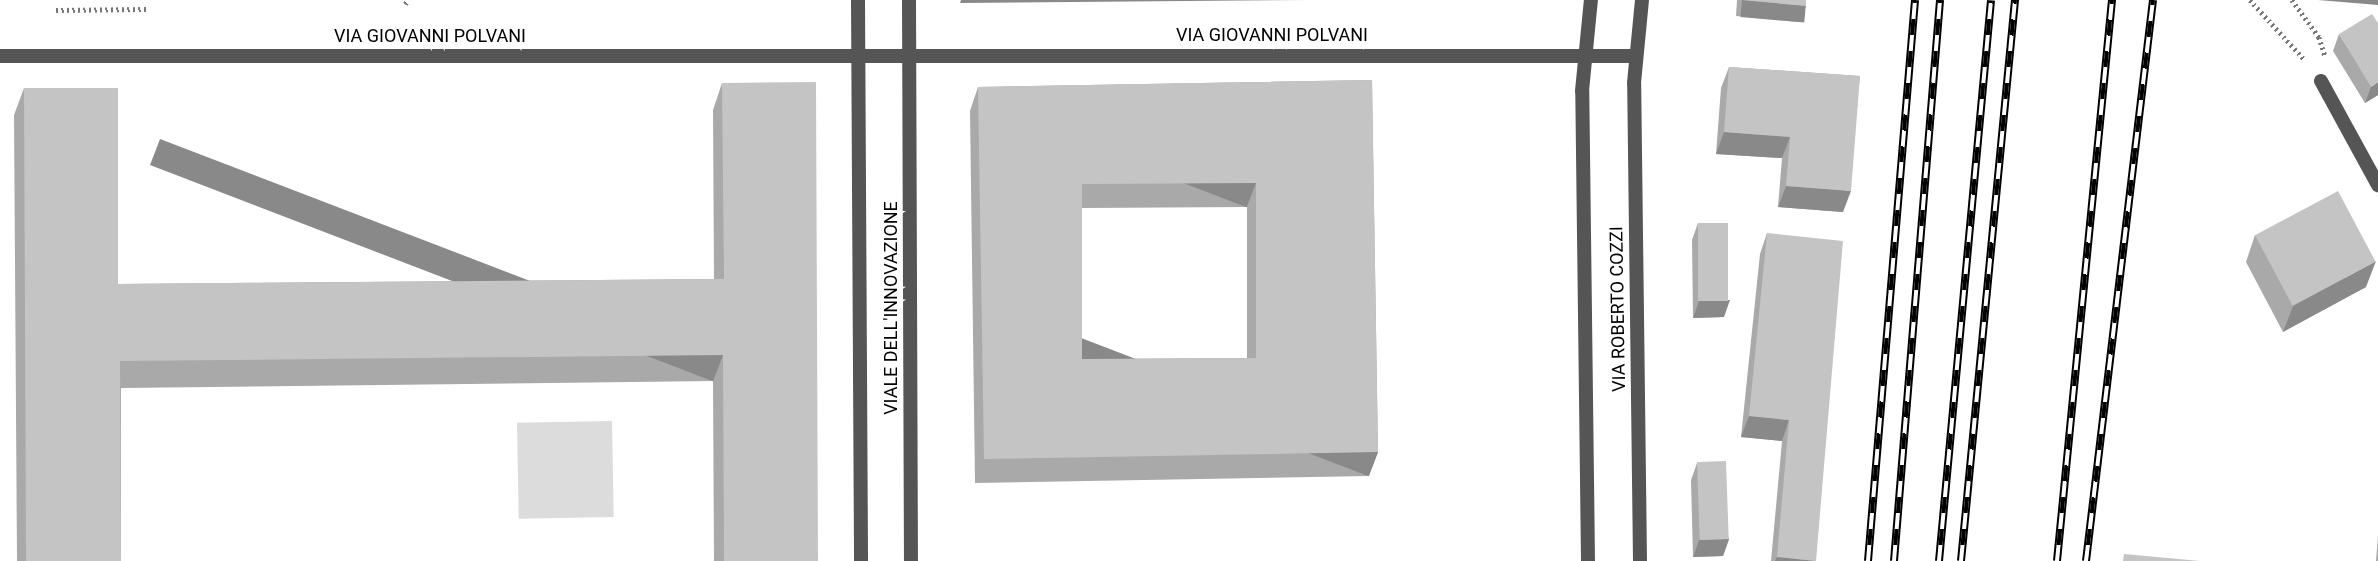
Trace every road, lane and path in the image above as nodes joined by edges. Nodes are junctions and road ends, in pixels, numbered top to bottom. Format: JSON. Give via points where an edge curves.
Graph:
{"nodes":[{"id":1,"x":858,"y":0,"type":"edge"},
{"id":2,"x":909,"y":0,"type":"edge"},
{"id":3,"x":1591,"y":0,"type":"edge"},
{"id":4,"x":1642,"y":0,"type":"edge"},
{"id":5,"x":2250,"y":0,"type":"edge"},
{"id":6,"x":2292,"y":0,"type":"edge"},
{"id":7,"x":146,"y":9,"type":"dead end"},
{"id":8,"x":57,"y":10,"type":"dead end"},
{"id":9,"x":859,"y":54,"type":"junction"},
{"id":10,"x":909,"y":54,"type":"junction"},
{"id":11,"x":0,"y":56,"type":"edge"},
{"id":12,"x":1583,"y":56,"type":"junction"},
{"id":13,"x":1635,"y":56,"type":"junction"},
{"id":14,"x":2322,"y":81,"type":"junction"},
{"id":15,"x":2378,"y":185,"type":"edge"},
{"id":16,"x":861,"y":561,"type":"edge"},
{"id":17,"x":911,"y":561,"type":"edge"},
{"id":18,"x":1588,"y":561,"type":"edge"},
{"id":19,"x":1640,"y":561,"type":"edge"}],
"edges":[{"from":1,"to":9,"type":"street","name":"VIALE DELL'INNOVAZIONE"},
{"from":2,"to":10,"type":"street","name":"VIALE DELL'INNOVAZIONE"},
{"from":3,"to":12,"type":"street","name":"VIA ROBERTO COZZI"},
{"from":4,"to":13,"type":"street","name":"VIA ROBERTO COZZI"},
{"from":5,"to":14,"type":"path"},
{"from":6,"to":14,"type":"path","via":[[2326,52]]},
{"from":7,"to":8,"type":"path"},
{"from":9,"to":10,"type":"street"},
{"from":9,"to":11,"type":"street","name":"VIA GIOVANNI POLVANI"},
{"from":9,"to":16,"type":"street","name":"VIALE DELL'INNOVAZIONE"},
{"from":10,"to":12,"type":"street","name":"VIA GIOVANNI POLVANI"},
{"from":10,"to":17,"type":"street","name":"VIALE DELL'INNOVAZIONE"},
{"from":12,"to":13,"type":"street","name":"VIA GIOVANNI POLVANI"},
{"from":12,"to":18,"type":"street","name":"VIA ROBERTO COZZI"},
{"from":13,"to":19,"type":"street","name":"VIA ROBERTO COZZI"},
{"from":14,"to":15,"type":"street"}]}
